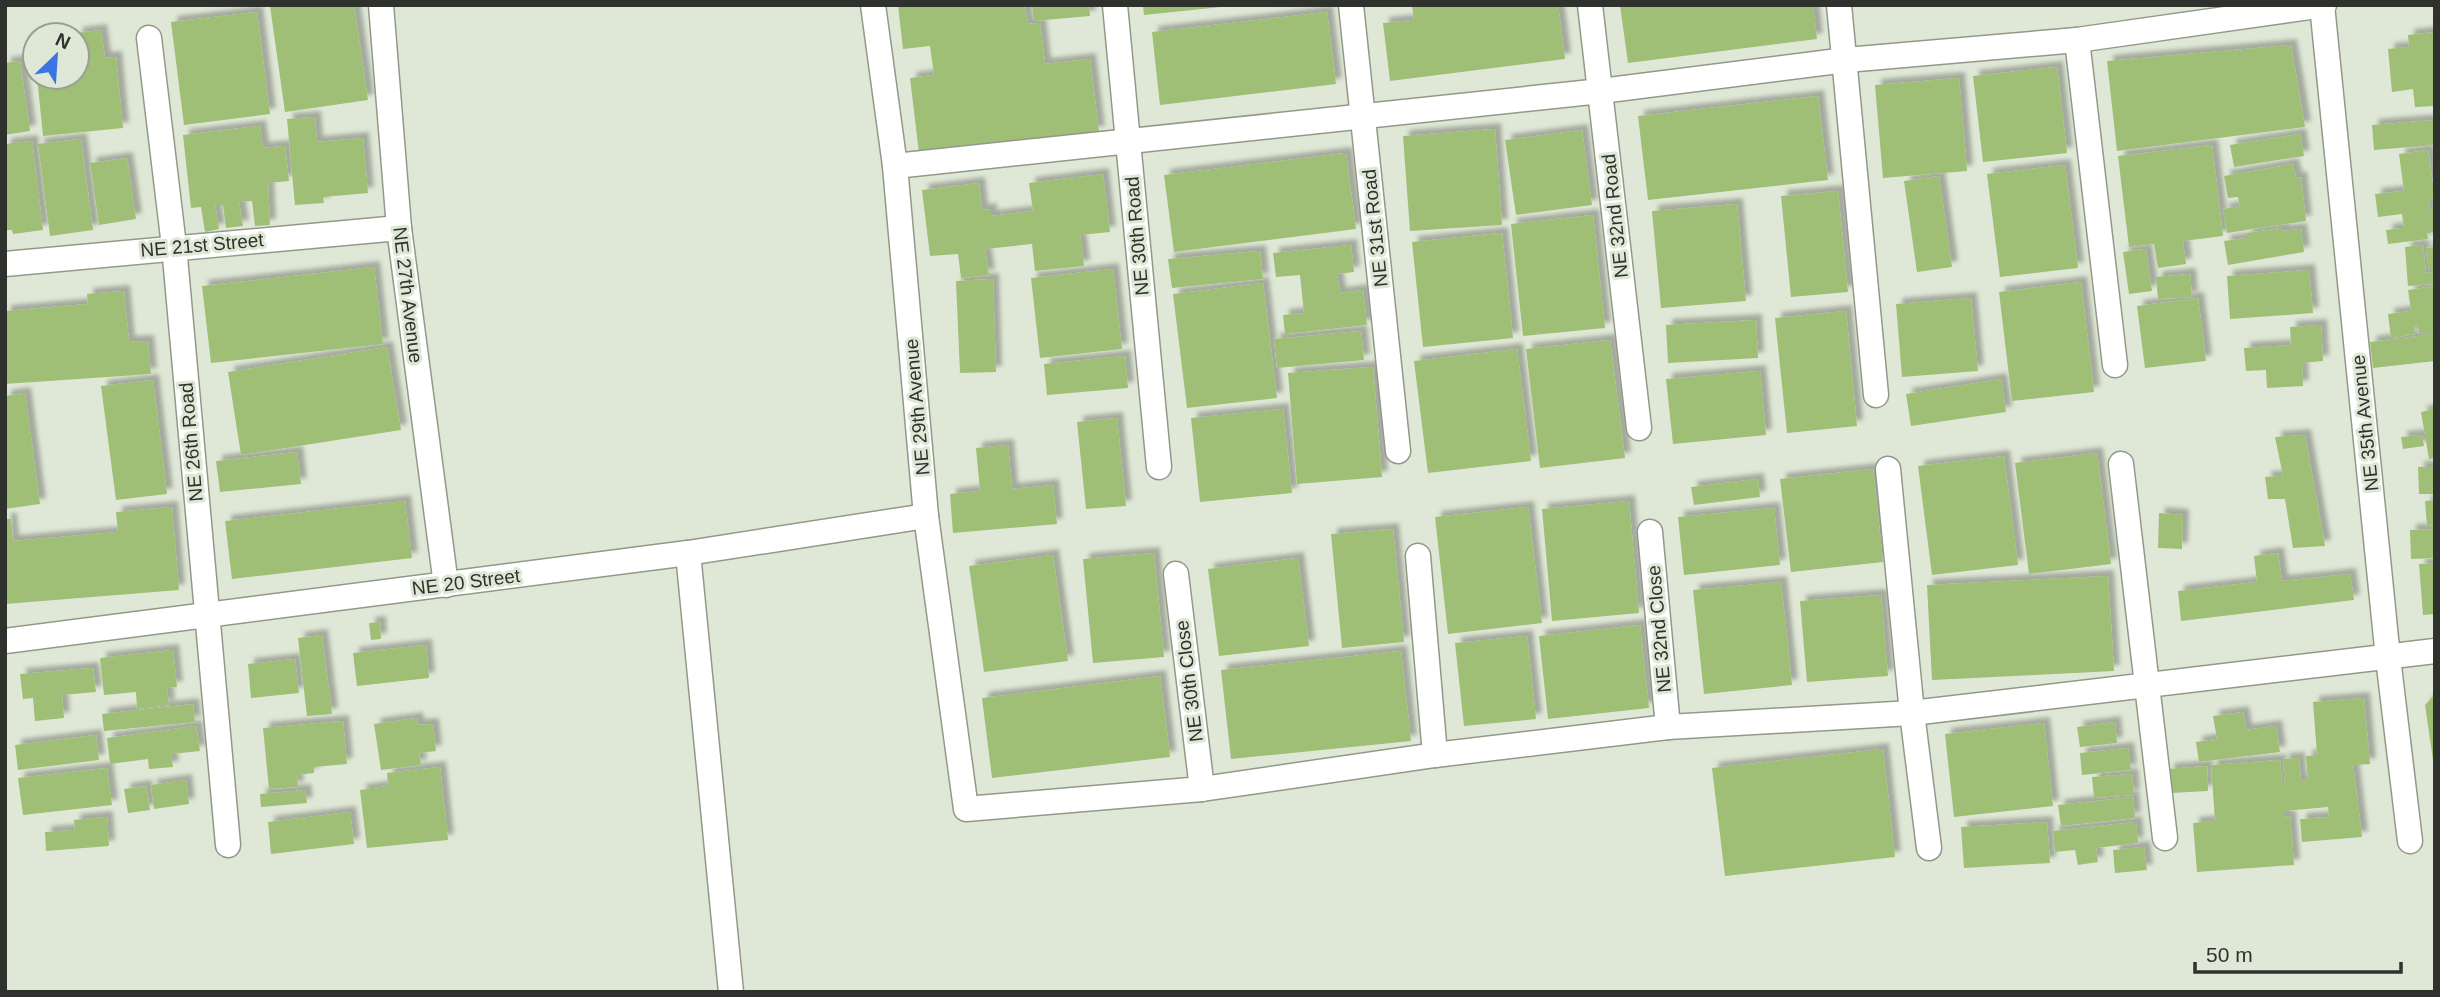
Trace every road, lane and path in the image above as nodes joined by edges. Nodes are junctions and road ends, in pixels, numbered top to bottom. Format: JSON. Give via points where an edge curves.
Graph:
{"nodes":[{"id":1,"x":381,"y":5,"type":"edge"},
{"id":2,"x":873,"y":5,"type":"edge"},
{"id":3,"x":1115,"y":5,"type":"edge"},
{"id":4,"x":1352,"y":5,"type":"edge"},
{"id":5,"x":1590,"y":5,"type":"edge"},
{"id":6,"x":1839,"y":5,"type":"edge"},
{"id":7,"x":2323,"y":5,"type":"edge"},
{"id":8,"x":149,"y":38,"type":"dead end"},
{"id":9,"x":2077,"y":40,"type":"junction"},
{"id":10,"x":1846,"y":60,"type":"junction"},
{"id":11,"x":1601,"y":92,"type":"junction"},
{"id":12,"x":1364,"y":116,"type":"junction"},
{"id":13,"x":1128,"y":140,"type":"junction"},
{"id":14,"x":895,"y":166,"type":"junction"},
{"id":15,"x":398,"y":228,"type":"junction"},
{"id":16,"x":174,"y":246,"type":"junction"},
{"id":17,"x":5,"y":264,"type":"edge"},
{"id":18,"x":2115,"y":365,"type":"dead end"},
{"id":19,"x":1877,"y":395,"type":"dead end"},
{"id":20,"x":1639,"y":428,"type":"dead end"},
{"id":21,"x":1398,"y":452,"type":"dead end"},
{"id":22,"x":2121,"y":464,"type":"dead end"},
{"id":23,"x":1159,"y":467,"type":"dead end"},
{"id":24,"x":1888,"y":469,"type":"dead end"},
{"id":25,"x":926,"y":516,"type":"junction"},
{"id":26,"x":1650,"y":532,"type":"dead end"},
{"id":27,"x":688,"y":553,"type":"junction"},
{"id":28,"x":1418,"y":556,"type":"dead end"},
{"id":29,"x":1176,"y":574,"type":"dead end"},
{"id":30,"x":446,"y":585,"type":"junction"},
{"id":31,"x":207,"y":616,"type":"junction"},
{"id":32,"x":5,"y":641,"type":"edge"},
{"id":33,"x":2435,"y":651,"type":"edge"},
{"id":34,"x":2388,"y":657,"type":"junction"},
{"id":35,"x":2149,"y":686,"type":"junction"},
{"id":36,"x":1912,"y":713,"type":"junction"},
{"id":37,"x":1668,"y":727,"type":"junction"},
{"id":38,"x":1435,"y":755,"type":"junction"},
{"id":39,"x":1202,"y":789,"type":"junction"},
{"id":40,"x":2165,"y":838,"type":"dead end"},
{"id":41,"x":2410,"y":841,"type":"dead end"},
{"id":42,"x":228,"y":845,"type":"dead end"},
{"id":43,"x":1929,"y":848,"type":"dead end"},
{"id":44,"x":731,"y":992,"type":"edge"}],
"edges":[{"from":1,"to":15,"type":"street","name":"NE 27th Avenue"},
{"from":2,"to":14,"type":"street","name":"NE 29th Avenue"},
{"from":3,"to":13,"type":"street","name":"NE 30th Road"},
{"from":4,"to":12,"type":"street","name":"NE 31st Road"},
{"from":5,"to":11,"type":"street","name":"NE 32nd Road"},
{"from":6,"to":10,"type":"street"},
{"from":7,"to":9,"type":"street"},
{"from":7,"to":34,"type":"street","name":"NE 35th Avenue"},
{"from":8,"to":16,"type":"street","name":"NE 26th Road"},
{"from":9,"to":10,"type":"street"},
{"from":9,"to":18,"type":"street"},
{"from":10,"to":11,"type":"street"},
{"from":10,"to":19,"type":"street"},
{"from":11,"to":12,"type":"street"},
{"from":11,"to":20,"type":"street","name":"NE 32nd Road"},
{"from":12,"to":13,"type":"street"},
{"from":12,"to":21,"type":"street","name":"NE 31st Road"},
{"from":13,"to":14,"type":"street"},
{"from":13,"to":23,"type":"street","name":"NE 30th Road"},
{"from":14,"to":25,"type":"street","name":"NE 29th Avenue"},
{"from":15,"to":16,"type":"street","name":"NE 21st Street"},
{"from":15,"to":30,"type":"street","name":"NE 27th Avenue"},
{"from":16,"to":17,"type":"street","name":"NE 21st Street"},
{"from":16,"to":31,"type":"street","name":"NE 26th Road"},
{"from":22,"to":35,"type":"street"},
{"from":24,"to":36,"type":"street"},
{"from":25,"to":27,"type":"street","name":"NE 20 Street"},
{"from":25,"to":39,"type":"street","name":"NE 29th Avenue","via":[[966,809]]},
{"from":26,"to":37,"type":"street","name":"NE 32nd Close"},
{"from":27,"to":30,"type":"street","name":"NE 20 Street"},
{"from":27,"to":44,"type":"street"},
{"from":28,"to":38,"type":"street"},
{"from":29,"to":39,"type":"street","name":"NE 30th Close"},
{"from":30,"to":31,"type":"street","name":"NE 20 Street"},
{"from":31,"to":32,"type":"street","name":"NE 20 Street"},
{"from":31,"to":42,"type":"street","name":"NE 26th Road"},
{"from":33,"to":34,"type":"street"},
{"from":34,"to":35,"type":"street"},
{"from":34,"to":41,"type":"street","name":"NE 35th Avenue"},
{"from":35,"to":36,"type":"street"},
{"from":35,"to":40,"type":"street"},
{"from":36,"to":37,"type":"street"},
{"from":36,"to":43,"type":"street"},
{"from":37,"to":38,"type":"street"},
{"from":38,"to":39,"type":"street"}]}
